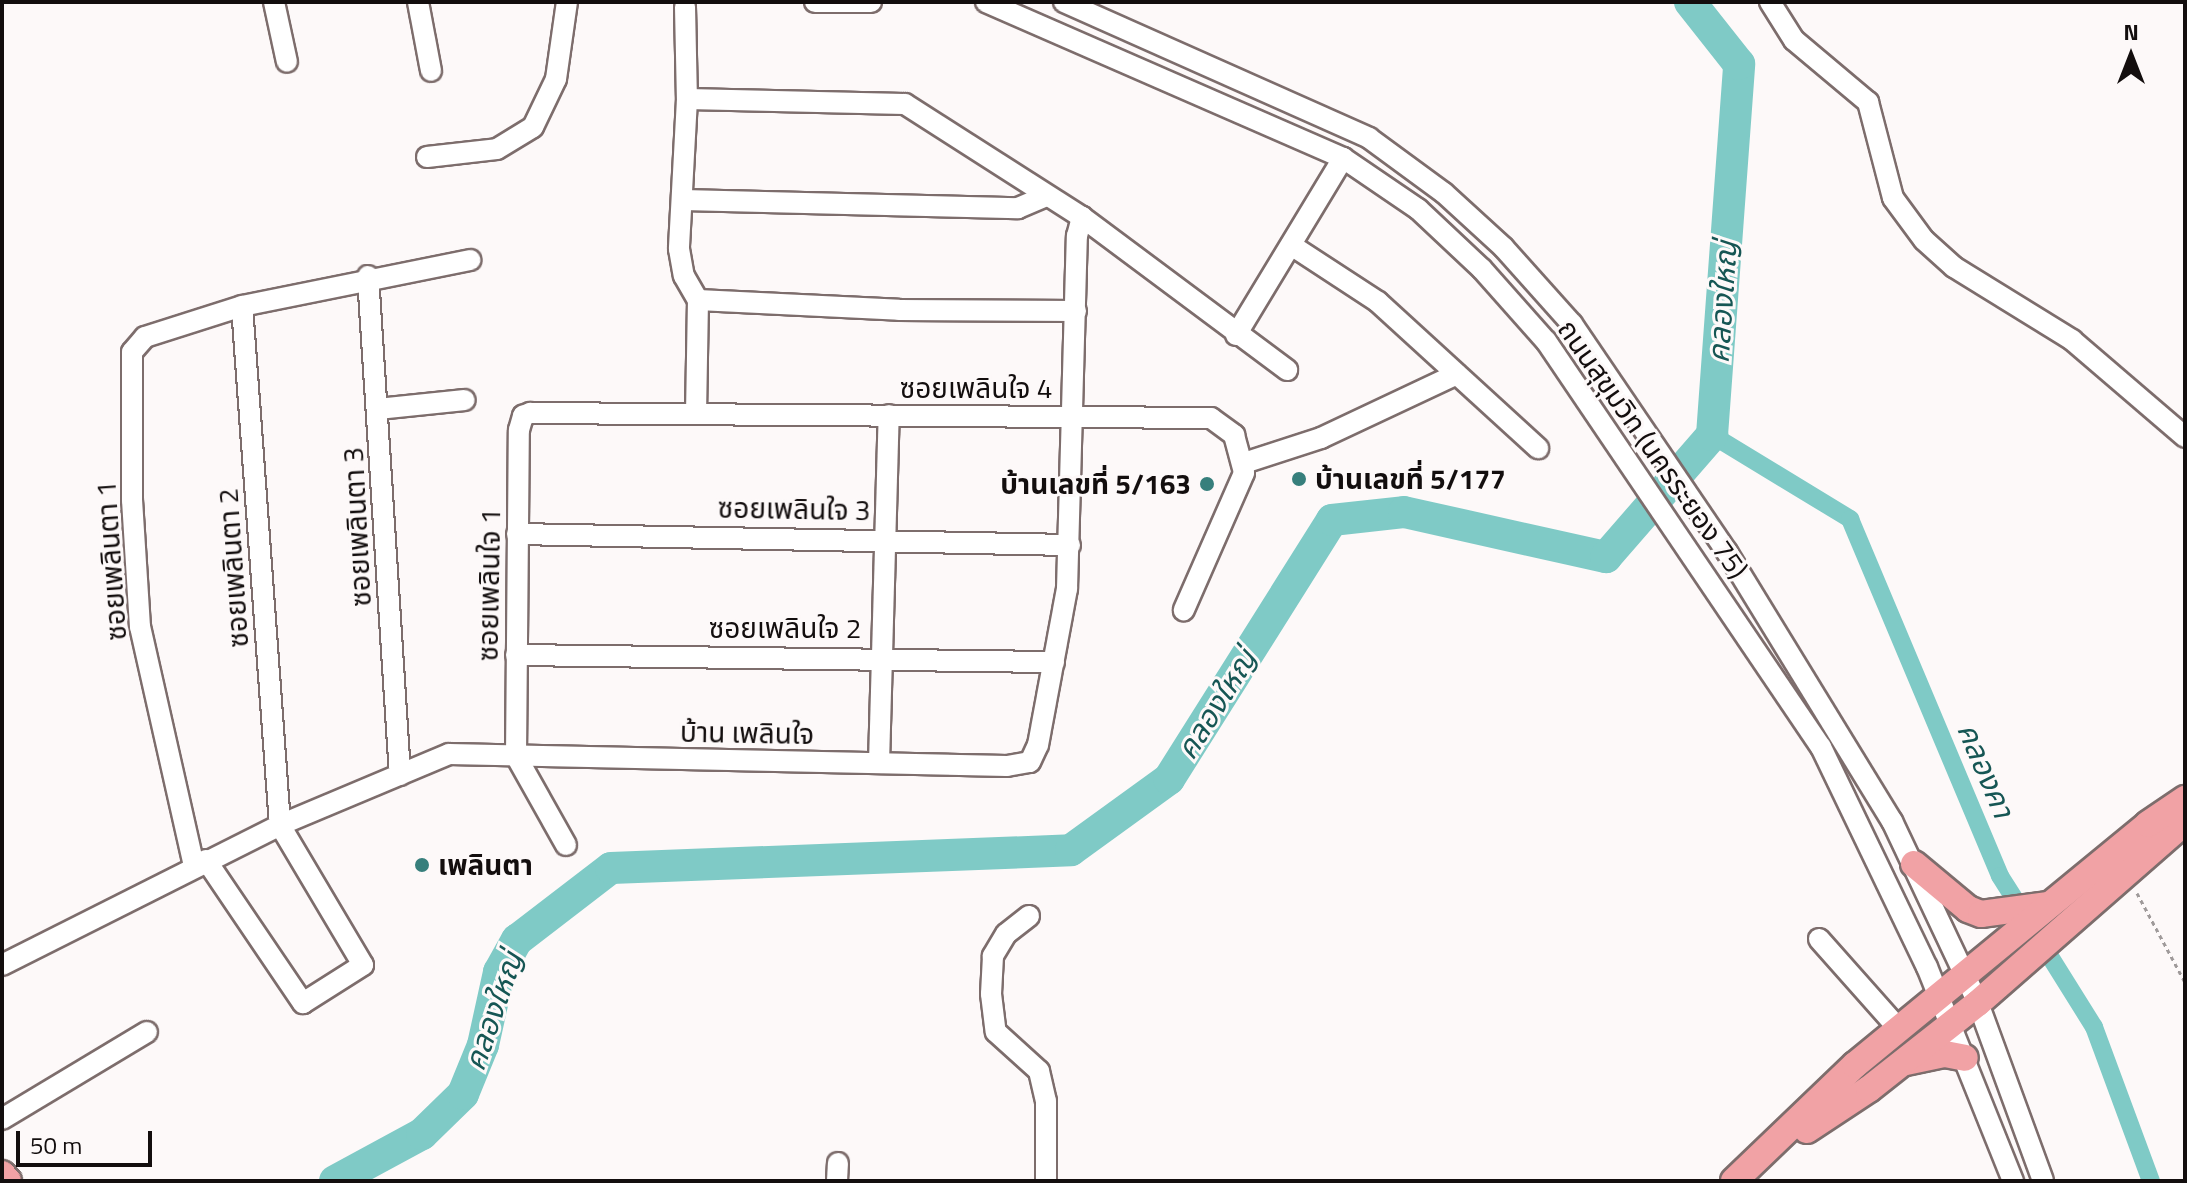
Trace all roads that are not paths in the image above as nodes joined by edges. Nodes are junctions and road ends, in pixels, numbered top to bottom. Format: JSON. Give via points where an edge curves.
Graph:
{"nodes":[{"id":1,"x":274,"y":2,"type":"edge"},
{"id":2,"x":418,"y":2,"type":"edge"},
{"id":3,"x":567,"y":2,"type":"edge"},
{"id":4,"x":815,"y":2,"type":"edge"},
{"id":5,"x":871,"y":2,"type":"edge"},
{"id":6,"x":986,"y":2,"type":"edge"},
{"id":7,"x":1052,"y":2,"type":"edge"},
{"id":8,"x":1770,"y":2,"type":"edge"},
{"id":9,"x":1074,"y":4,"type":"edge"},
{"id":10,"x":685,"y":7,"type":"dead end"},
{"id":11,"x":1041,"y":26,"type":"junction"},
{"id":12,"x":287,"y":62,"type":"dead end"},
{"id":13,"x":431,"y":71,"type":"dead end"},
{"id":14,"x":687,"y":99,"type":"junction"},
{"id":15,"x":427,"y":157,"type":"dead end"},
{"id":16,"x":1343,"y":158,"type":"junction"},
{"id":17,"x":1046,"y":196,"type":"junction"},
{"id":18,"x":683,"y":200,"type":"junction"},
{"id":19,"x":1082,"y":217,"type":"junction"},
{"id":20,"x":1291,"y":245,"type":"junction"},
{"id":21,"x":470,"y":260,"type":"dead end"},
{"id":22,"x":368,"y":276,"type":"junction"},
{"id":23,"x":698,"y":300,"type":"junction"},
{"id":24,"x":242,"y":306,"type":"junction"},
{"id":25,"x":1076,"y":311,"type":"junction"},
{"id":26,"x":1236,"y":335,"type":"junction"},
{"id":27,"x":1287,"y":370,"type":"dead end"},
{"id":28,"x":1457,"y":374,"type":"junction"},
{"id":29,"x":465,"y":400,"type":"dead end"},
{"id":30,"x":378,"y":409,"type":"junction"},
{"id":31,"x":696,"y":414,"type":"junction"},
{"id":32,"x":889,"y":415,"type":"junction"},
{"id":33,"x":523,"y":416,"type":"joint"},
{"id":34,"x":1072,"y":417,"type":"junction"},
{"id":35,"x":2184,"y":434,"type":"edge"},
{"id":36,"x":1538,"y":448,"type":"dead end"},
{"id":37,"x":1244,"y":463,"type":"junction"},
{"id":38,"x":517,"y":534,"type":"junction"},
{"id":39,"x":884,"y":538,"type":"junction"},
{"id":40,"x":1070,"y":545,"type":"junction"},
{"id":41,"x":1184,"y":610,"type":"dead end"},
{"id":42,"x":516,"y":655,"type":"junction"},
{"id":43,"x":882,"y":657,"type":"junction"},
{"id":44,"x":1054,"y":662,"type":"junction"},
{"id":45,"x":516,"y":756,"type":"junction"},
{"id":46,"x":879,"y":763,"type":"junction"},
{"id":47,"x":400,"y":775,"type":"junction"},
{"id":48,"x":2185,"y":799,"type":"edge"},
{"id":49,"x":2185,"y":822,"type":"edge"},
{"id":50,"x":280,"y":825,"type":"junction"},
{"id":51,"x":566,"y":845,"type":"dead end"},
{"id":52,"x":200,"y":863,"type":"junction"},
{"id":53,"x":1914,"y":864,"type":"junction"},
{"id":54,"x":2049,"y":905,"type":"junction"},
{"id":55,"x":1029,"y":916,"type":"dead end"},
{"id":56,"x":1819,"y":939,"type":"dead end"},
{"id":57,"x":2,"y":965,"type":"edge"},
{"id":58,"x":1966,"y":976,"type":"junction"},
{"id":59,"x":1940,"y":996,"type":"junction"},
{"id":60,"x":1978,"y":1003,"type":"junction"},
{"id":61,"x":1951,"y":1022,"type":"junction"},
{"id":62,"x":1899,"y":1029,"type":"junction"},
{"id":63,"x":147,"y":1032,"type":"dead end"},
{"id":64,"x":1965,"y":1058,"type":"junction"},
{"id":65,"x":1901,"y":1063,"type":"junction"},
{"id":66,"x":2,"y":1119,"type":"edge"},
{"id":67,"x":1755,"y":1164,"type":"junction"},
{"id":68,"x":2,"y":1174,"type":"edge"},
{"id":69,"x":8,"y":1181,"type":"edge"},
{"id":70,"x":1046,"y":1181,"type":"edge"},
{"id":71,"x":1734,"y":1181,"type":"edge"},
{"id":72,"x":2013,"y":1181,"type":"edge"},
{"id":73,"x":2043,"y":1181,"type":"edge"}],
"edges":[{"from":1,"to":12,"type":"street"},
{"from":2,"to":13,"type":"street"},
{"from":3,"to":15,"type":"street","via":[[556,79],[533,127],[497,149]]},
{"from":4,"to":5,"type":"street"},
{"from":6,"to":11,"type":"street","name":"ถนนสุขุมวิท (นครระยอง 75)"},
{"from":7,"to":11,"type":"street"},
{"from":8,"to":35,"type":"street","via":[[1794,40],[1868,102],[1893,198],[1924,240],[1954,267],[2072,340]]},
{"from":9,"to":53,"type":"street","name":"ถนนสุขุมวิท (นครระยอง 75)","via":[[1369,138],[1444,193],[1504,248],[1572,324],[1727,552],[1836,723]]},
{"from":10,"to":14,"type":"street"},
{"from":11,"to":16,"type":"street","name":"ถนนสุขุมวิท (นครระยอง 75)"},
{"from":14,"to":17,"type":"street","via":[[905,104]]},
{"from":14,"to":18,"type":"street"},
{"from":16,"to":20,"type":"street"},
{"from":16,"to":59,"type":"street","name":"ถนนสุขุมวิท (นครระยอง 75)","via":[[1418,209],[1482,269],[1546,341],[1821,747]]},
{"from":17,"to":18,"type":"street","via":[[1018,208]]},
{"from":17,"to":19,"type":"street"},
{"from":18,"to":23,"type":"street","via":[[681,265]]},
{"from":19,"to":25,"type":"street"},
{"from":19,"to":26,"type":"street"},
{"from":20,"to":26,"type":"street"},
{"from":20,"to":28,"type":"street","via":[[1378,302]]},
{"from":21,"to":22,"type":"street"},
{"from":22,"to":24,"type":"street"},
{"from":22,"to":30,"type":"street","name":"ซอยเพลินตา 3"},
{"from":23,"to":25,"type":"street","via":[[899,310]]},
{"from":23,"to":31,"type":"street"},
{"from":24,"to":50,"type":"street","name":"ซอยเพลินตา 2"},
{"from":24,"to":52,"type":"street","name":"ซอยเพลินตา 1","via":[[137,344],[131,360],[140,627]]},
{"from":25,"to":34,"type":"street"},
{"from":26,"to":27,"type":"street"},
{"from":28,"to":36,"type":"street"},
{"from":28,"to":37,"type":"street","via":[[1321,438]]},
{"from":29,"to":30,"type":"street"},
{"from":30,"to":47,"type":"street","name":"ซอยเพลินตา 3"},
{"from":31,"to":32,"type":"street","name":"ซอยเพลินใจ 4"},
{"from":31,"to":33,"type":"street","name":"ซอยเพลินใจ 4"},
{"from":32,"to":34,"type":"street","name":"ซอยเพลินใจ 4"},
{"from":32,"to":39,"type":"street"},
{"from":33,"to":38,"type":"street","name":"ซอยเพลินใจ 1"},
{"from":34,"to":37,"type":"street","name":"ซอยเพลินใจ 4","via":[[1211,418],[1228,426]]},
{"from":34,"to":40,"type":"street"},
{"from":37,"to":41,"type":"street","via":[[1241,483]]},
{"from":38,"to":39,"type":"street","name":"ซอยเพลินใจ 3"},
{"from":38,"to":42,"type":"street","name":"ซอยเพลินใจ 1"},
{"from":39,"to":40,"type":"street","name":"ซอยเพลินใจ 3"},
{"from":39,"to":43,"type":"street"},
{"from":40,"to":44,"type":"street"},
{"from":42,"to":43,"type":"street","name":"ซอยเพลินใจ 2"},
{"from":42,"to":45,"type":"street","name":"ซอยเพลินใจ 1"},
{"from":43,"to":44,"type":"street","name":"ซอยเพลินใจ 2"},
{"from":43,"to":46,"type":"street"},
{"from":44,"to":46,"type":"street","name":"บ้าน เพลินใจ","via":[[1030,762]]},
{"from":45,"to":46,"type":"street","name":"บ้าน เพลินใจ"},
{"from":45,"to":47,"type":"street","name":"บ้าน เพลินใจ","via":[[463,753]]},
{"from":45,"to":51,"type":"street"},
{"from":47,"to":50,"type":"street"},
{"from":48,"to":54,"type":"main road"},
{"from":49,"to":60,"type":"main road"},
{"from":50,"to":52,"type":"street"},
{"from":50,"to":52,"type":"street","via":[[363,965],[303,1003]]},
{"from":52,"to":57,"type":"street"},
{"from":53,"to":54,"type":"main road","via":[[1968,909],[1994,913]]},
{"from":53,"to":58,"type":"street","name":"ถนนสุขุมวิท (นครระยอง 75)"},
{"from":54,"to":58,"type":"main road"},
{"from":55,"to":70,"type":"street","via":[[1006,934],[993,956],[991,994],[996,1032],[1039,1071],[1046,1101]]},
{"from":56,"to":62,"type":"street"},
{"from":58,"to":59,"type":"main road"},
{"from":58,"to":60,"type":"street","name":"ถนนสุขุมวิท (นครระยอง 75)"},
{"from":59,"to":61,"type":"street","name":"ถนนสุขุมวิท (นครระยอง 75)"},
{"from":59,"to":62,"type":"main road"},
{"from":60,"to":61,"type":"main road"},
{"from":60,"to":73,"type":"street","name":"ถนนสุขุมวิท (นครระยอง 75)"},
{"from":61,"to":64,"type":"street","name":"ถนนสุขุมวิท (นครระยอง 75)"},
{"from":61,"to":65,"type":"main road"},
{"from":62,"to":67,"type":"main road"},
{"from":63,"to":66,"type":"street"},
{"from":64,"to":65,"type":"main road","via":[[1945,1054]]},
{"from":64,"to":72,"type":"street","name":"ถนนสุขุมวิท (นครระยอง 75)"},
{"from":65,"to":67,"type":"main road"},
{"from":67,"to":71,"type":"main road"},
{"from":68,"to":69,"type":"main road"}]}
